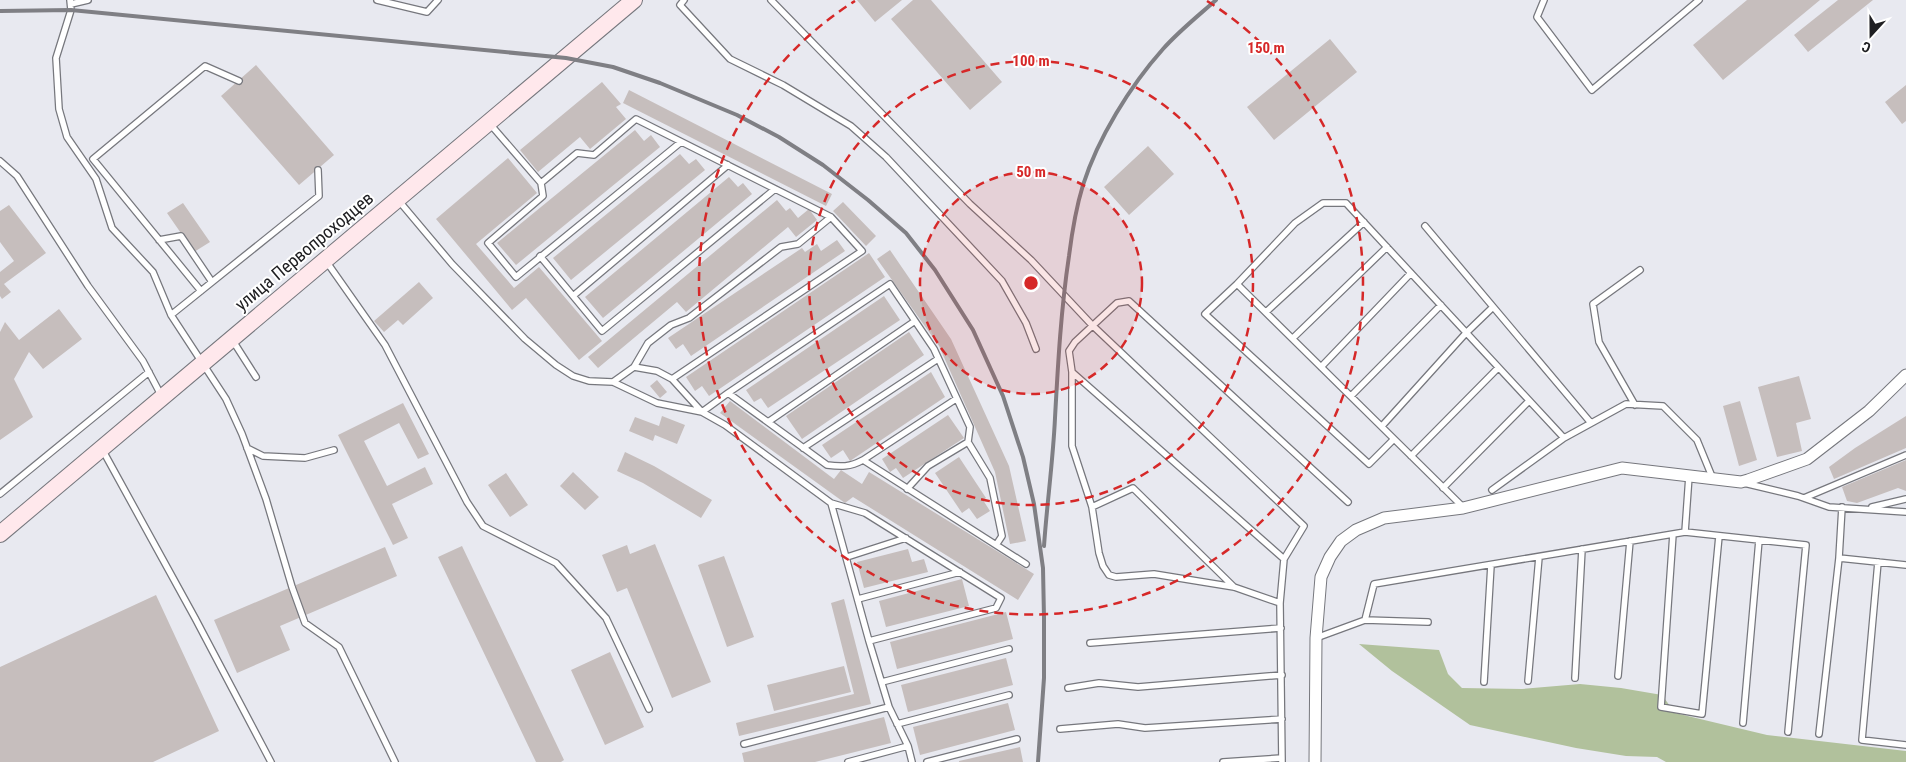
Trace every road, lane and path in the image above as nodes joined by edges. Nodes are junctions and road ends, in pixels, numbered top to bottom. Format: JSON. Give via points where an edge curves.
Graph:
{"nodes":[{"id":1,"x":88,"y":0,"type":"edge"},
{"id":2,"x":377,"y":0,"type":"edge"},
{"id":3,"x":438,"y":0,"type":"edge"},
{"id":4,"x":634,"y":0,"type":"edge"},
{"id":5,"x":684,"y":0,"type":"edge"},
{"id":6,"x":771,"y":0,"type":"edge"},
{"id":7,"x":1544,"y":0,"type":"edge"},
{"id":8,"x":1699,"y":0,"type":"edge"},
{"id":9,"x":70,"y":2,"type":"edge"},
{"id":10,"x":239,"y":81,"type":"dead end"},
{"id":11,"x":489,"y":122,"type":"junction"},
{"id":12,"x":681,"y":142,"type":"junction"},
{"id":13,"x":0,"y":161,"type":"edge"},
{"id":14,"x":728,"y":165,"type":"junction"},
{"id":15,"x":318,"y":170,"type":"dead end"},
{"id":16,"x":541,"y":184,"type":"junction"},
{"id":17,"x":775,"y":189,"type":"junction"},
{"id":18,"x":397,"y":199,"type":"junction"},
{"id":19,"x":831,"y":217,"type":"junction"},
{"id":20,"x":1364,"y":222,"type":"junction"},
{"id":21,"x":1425,"y":226,"type":"dead end"},
{"id":22,"x":160,"y":240,"type":"junction"},
{"id":23,"x":1387,"y":247,"type":"junction"},
{"id":24,"x":540,"y":256,"type":"junction"},
{"id":25,"x":325,"y":260,"type":"junction"},
{"id":26,"x":1640,"y":270,"type":"dead end"},
{"id":27,"x":1411,"y":273,"type":"junction"},
{"id":28,"x":212,"y":282,"type":"junction"},
{"id":29,"x":1237,"y":284,"type":"junction"},
{"id":30,"x":201,"y":291,"type":"junction"},
{"id":31,"x":573,"y":296,"type":"junction"},
{"id":32,"x":1441,"y":305,"type":"junction"},
{"id":33,"x":1494,"y":307,"type":"junction"},
{"id":34,"x":1266,"y":312,"type":"junction"},
{"id":35,"x":171,"y":315,"type":"junction"},
{"id":36,"x":915,"y":321,"type":"junction"},
{"id":37,"x":1092,"y":325,"type":"junction"},
{"id":38,"x":1466,"y":333,"type":"junction"},
{"id":39,"x":232,"y":338,"type":"junction"},
{"id":40,"x":1293,"y":338,"type":"junction"},
{"id":41,"x":1036,"y":349,"type":"dead end"},
{"id":42,"x":938,"y":359,"type":"junction"},
{"id":43,"x":202,"y":363,"type":"junction"},
{"id":44,"x":634,"y":367,"type":"junction"},
{"id":45,"x":1321,"y":367,"type":"junction"},
{"id":46,"x":1498,"y":368,"type":"junction"},
{"id":47,"x":149,"y":372,"type":"junction"},
{"id":48,"x":1072,"y":372,"type":"junction"},
{"id":49,"x":1906,"y":375,"type":"edge"},
{"id":50,"x":256,"y":377,"type":"dead end"},
{"id":51,"x":672,"y":379,"type":"junction"},
{"id":52,"x":613,"y":382,"type":"junction"},
{"id":53,"x":728,"y":393,"type":"junction"},
{"id":54,"x":1351,"y":396,"type":"junction"},
{"id":55,"x":162,"y":397,"type":"junction"},
{"id":56,"x":956,"y":400,"type":"junction"},
{"id":57,"x":1529,"y":401,"type":"junction"},
{"id":58,"x":1635,"y":405,"type":"junction"},
{"id":59,"x":702,"y":412,"type":"junction"},
{"id":60,"x":768,"y":422,"type":"junction"},
{"id":61,"x":1591,"y":423,"type":"junction"},
{"id":62,"x":1382,"y":426,"type":"junction"},
{"id":63,"x":1564,"y":438,"type":"junction"},
{"id":64,"x":1394,"y":439,"type":"junction"},
{"id":65,"x":968,"y":442,"type":"junction"},
{"id":66,"x":101,"y":448,"type":"junction"},
{"id":67,"x":247,"y":448,"type":"junction"},
{"id":68,"x":803,"y":448,"type":"junction"},
{"id":69,"x":334,"y":450,"type":"dead end"},
{"id":70,"x":1906,"y":455,"type":"edge"},
{"id":71,"x":1411,"y":456,"type":"junction"},
{"id":72,"x":863,"y":460,"type":"junction"},
{"id":73,"x":1689,"y":476,"type":"junction"},
{"id":74,"x":1713,"y":479,"type":"junction"},
{"id":75,"x":1740,"y":482,"type":"junction"},
{"id":76,"x":1443,"y":488,"type":"junction"},
{"id":77,"x":907,"y":489,"type":"junction"},
{"id":78,"x":1492,"y":490,"type":"dead end"},
{"id":79,"x":0,"y":494,"type":"edge"},
{"id":80,"x":1804,"y":498,"type":"junction"},
{"id":81,"x":1906,"y":499,"type":"edge"},
{"id":82,"x":1348,"y":502,"type":"dead end"},
{"id":83,"x":831,"y":503,"type":"junction"},
{"id":84,"x":1842,"y":507,"type":"junction"},
{"id":85,"x":1092,"y":508,"type":"junction"},
{"id":86,"x":1463,"y":508,"type":"junction"},
{"id":87,"x":1867,"y":508,"type":"junction"},
{"id":88,"x":1906,"y":512,"type":"edge"},
{"id":89,"x":1685,"y":532,"type":"junction"},
{"id":90,"x":0,"y":534,"type":"edge"},
{"id":91,"x":1674,"y":534,"type":"junction"},
{"id":92,"x":1719,"y":536,"type":"junction"},
{"id":93,"x":906,"y":538,"type":"junction"},
{"id":94,"x":1759,"y":540,"type":"junction"},
{"id":95,"x":1630,"y":541,"type":"junction"},
{"id":96,"x":996,"y":545,"type":"junction"},
{"id":97,"x":1582,"y":549,"type":"junction"},
{"id":98,"x":1539,"y":556,"type":"junction"},
{"id":99,"x":847,"y":557,"type":"junction"},
{"id":100,"x":1839,"y":558,"type":"junction"},
{"id":101,"x":1284,"y":559,"type":"junction"},
{"id":102,"x":1878,"y":562,"type":"junction"},
{"id":103,"x":1026,"y":564,"type":"dead end"},
{"id":104,"x":1491,"y":565,"type":"junction"},
{"id":105,"x":1906,"y":565,"type":"edge"},
{"id":106,"x":960,"y":572,"type":"junction"},
{"id":107,"x":1234,"y":586,"type":"junction"},
{"id":108,"x":858,"y":599,"type":"junction"},
{"id":109,"x":1280,"y":603,"type":"junction"},
{"id":110,"x":1365,"y":620,"type":"junction"},
{"id":111,"x":1428,"y":622,"type":"dead end"},
{"id":112,"x":1280,"y":628,"type":"junction"},
{"id":113,"x":1316,"y":638,"type":"junction"},
{"id":114,"x":869,"y":641,"type":"junction"},
{"id":115,"x":1090,"y":643,"type":"dead end"},
{"id":116,"x":1009,"y":649,"type":"dead end"},
{"id":117,"x":1282,"y":675,"type":"junction"},
{"id":118,"x":1618,"y":676,"type":"dead end"},
{"id":119,"x":1575,"y":678,"type":"dead end"},
{"id":120,"x":1528,"y":681,"type":"dead end"},
{"id":121,"x":882,"y":682,"type":"junction"},
{"id":122,"x":1484,"y":682,"type":"dead end"},
{"id":123,"x":1068,"y":688,"type":"dead end"},
{"id":124,"x":1009,"y":695,"type":"dead end"},
{"id":125,"x":890,"y":707,"type":"junction"},
{"id":126,"x":649,"y":709,"type":"dead end"},
{"id":127,"x":1282,"y":719,"type":"junction"},
{"id":128,"x":1743,"y":723,"type":"dead end"},
{"id":129,"x":897,"y":724,"type":"junction"},
{"id":130,"x":1060,"y":729,"type":"dead end"},
{"id":131,"x":1788,"y":732,"type":"dead end"},
{"id":132,"x":1820,"y":734,"type":"dead end"},
{"id":133,"x":1017,"y":739,"type":"dead end"},
{"id":134,"x":744,"y":744,"type":"dead end"},
{"id":135,"x":1906,"y":745,"type":"edge"},
{"id":136,"x":908,"y":746,"type":"junction"},
{"id":137,"x":1282,"y":760,"type":"edge"},
{"id":138,"x":270,"y":762,"type":"edge"},
{"id":139,"x":395,"y":762,"type":"edge"},
{"id":140,"x":848,"y":762,"type":"edge"},
{"id":141,"x":912,"y":762,"type":"edge"},
{"id":142,"x":928,"y":762,"type":"edge"},
{"id":143,"x":1223,"y":762,"type":"edge"},
{"id":144,"x":1316,"y":762,"type":"edge"}],
"edges":[{"from":1,"to":9,"type":"lane"},
{"from":2,"to":3,"type":"lane","via":[[427,12]]},
{"from":4,"to":11,"type":"street","name":"улица Первопроходцев"},
{"from":5,"to":41,"type":"lane","via":[[680,4],[730,59],[783,85],[851,126],[886,157],[1002,282],[1026,323]]},
{"from":6,"to":37,"type":"lane"},
{"from":7,"to":8,"type":"lane","via":[[1537,17],[1592,90]]},
{"from":9,"to":35,"type":"lane","via":[[71,10],[56,58],[59,109],[67,137],[96,179],[112,228],[153,272]]},
{"from":10,"to":22,"type":"lane","via":[[205,66],[93,159]]},
{"from":11,"to":16,"type":"lane"},
{"from":11,"to":18,"type":"street","name":"улица Первопроходцев"},
{"from":12,"to":14,"type":"lane"},
{"from":12,"to":16,"type":"lane","via":[[636,119],[594,154],[577,153]]},
{"from":12,"to":24,"type":"lane"},
{"from":13,"to":47,"type":"lane","via":[[17,176],[88,286]]},
{"from":14,"to":17,"type":"lane"},
{"from":14,"to":31,"type":"lane"},
{"from":15,"to":28,"type":"lane","via":[[319,196]]},
{"from":16,"to":24,"type":"lane","via":[[543,196],[488,243],[516,277]]},
{"from":17,"to":19,"type":"lane"},
{"from":17,"to":31,"type":"lane","via":[[602,331]]},
{"from":18,"to":25,"type":"street","name":"улица Первопроходцев"},
{"from":18,"to":52,"type":"lane","via":[[452,264],[525,339],[573,376],[589,381]]},
{"from":19,"to":44,"type":"lane","via":[[798,244],[781,247],[689,318],[672,324],[648,343]]},
{"from":19,"to":51,"type":"lane","via":[[862,251]]},
{"from":20,"to":23,"type":"lane"},
{"from":20,"to":29,"type":"lane","via":[[1346,203],[1324,203],[1295,223]]},
{"from":20,"to":34,"type":"lane"},
{"from":21,"to":33,"type":"lane"},
{"from":22,"to":28,"type":"lane","via":[[181,236]]},
{"from":22,"to":30,"type":"lane"},
{"from":23,"to":27,"type":"lane"},
{"from":23,"to":40,"type":"lane"},
{"from":24,"to":31,"type":"lane"},
{"from":25,"to":39,"type":"street","name":"улица Первопроходцев"},
{"from":25,"to":126,"type":"lane","via":[[385,345],[483,526],[556,563],[606,618]]},
{"from":26,"to":58,"type":"lane","via":[[1593,304],[1599,342]]},
{"from":27,"to":32,"type":"lane"},
{"from":27,"to":45,"type":"lane"},
{"from":28,"to":30,"type":"lane"},
{"from":29,"to":34,"type":"lane"},
{"from":29,"to":64,"type":"lane","via":[[1205,314],[1369,464]]},
{"from":30,"to":35,"type":"lane"},
{"from":32,"to":38,"type":"lane"},
{"from":32,"to":54,"type":"lane"},
{"from":33,"to":38,"type":"lane"},
{"from":33,"to":61,"type":"lane"},
{"from":34,"to":40,"type":"lane"},
{"from":35,"to":43,"type":"lane"},
{"from":36,"to":42,"type":"lane"},
{"from":36,"to":53,"type":"lane","via":[[890,284]]},
{"from":36,"to":60,"type":"lane"},
{"from":37,"to":48,"type":"lane","via":[[1069,352]]},
{"from":37,"to":82,"type":"lane","via":[[1117,303],[1129,301]]},
{"from":37,"to":101,"type":"lane","via":[[1304,526]]},
{"from":38,"to":46,"type":"lane"},
{"from":38,"to":62,"type":"lane"},
{"from":39,"to":43,"type":"street","name":"улица Первопроходцев"},
{"from":39,"to":50,"type":"lane"},
{"from":40,"to":45,"type":"lane"},
{"from":42,"to":56,"type":"lane"},
{"from":42,"to":68,"type":"lane"},
{"from":43,"to":55,"type":"street","name":"улица Первопроходцев"},
{"from":43,"to":67,"type":"lane","via":[[226,399]]},
{"from":44,"to":51,"type":"lane","via":[[656,371]]},
{"from":44,"to":52,"type":"lane"},
{"from":45,"to":54,"type":"lane"},
{"from":46,"to":57,"type":"lane"},
{"from":46,"to":71,"type":"lane"},
{"from":47,"to":55,"type":"lane"},
{"from":47,"to":79,"type":"lane"},
{"from":48,"to":85,"type":"lane","via":[[1072,446]]},
{"from":48,"to":101,"type":"lane"},
{"from":49,"to":75,"type":"street","via":[[1869,411],[1808,459]]},
{"from":51,"to":59,"type":"lane"},
{"from":52,"to":59,"type":"lane","via":[[657,403]]},
{"from":53,"to":59,"type":"lane"},
{"from":53,"to":60,"type":"lane"},
{"from":54,"to":62,"type":"lane"},
{"from":55,"to":66,"type":"street","name":"улица Первопроходцев"},
{"from":56,"to":65,"type":"lane","via":[[970,427]]},
{"from":56,"to":72,"type":"lane"},
{"from":57,"to":63,"type":"lane"},
{"from":57,"to":76,"type":"lane"},
{"from":58,"to":61,"type":"lane","via":[[1626,404]]},
{"from":58,"to":74,"type":"lane","via":[[1663,406],[1697,440]]},
{"from":59,"to":83,"type":"lane","via":[[726,425]]},
{"from":60,"to":68,"type":"lane"},
{"from":61,"to":63,"type":"lane"},
{"from":62,"to":64,"type":"lane"},
{"from":63,"to":78,"type":"lane"},
{"from":64,"to":71,"type":"lane"},
{"from":65,"to":77,"type":"lane","via":[[928,466]]},
{"from":65,"to":96,"type":"lane","via":[[990,478],[1002,536]]},
{"from":66,"to":90,"type":"street","name":"улица Первопроходцев"},
{"from":66,"to":138,"type":"lane"},
{"from":67,"to":69,"type":"lane","via":[[263,456],[305,458]]},
{"from":67,"to":139,"type":"lane","via":[[305,623],[339,647]]},
{"from":68,"to":72,"type":"lane","via":[[827,465],[842,468]]},
{"from":70,"to":80,"type":"lane"},
{"from":71,"to":76,"type":"lane"},
{"from":72,"to":77,"type":"lane"},
{"from":73,"to":74,"type":"street"},
{"from":73,"to":86,"type":"street","via":[[1622,468]]},
{"from":73,"to":89,"type":"lane"},
{"from":74,"to":75,"type":"street"},
{"from":75,"to":80,"type":"lane"},
{"from":76,"to":86,"type":"lane"},
{"from":77,"to":96,"type":"lane"},
{"from":80,"to":84,"type":"lane","via":[[1829,507]]},
{"from":81,"to":87,"type":"lane"},
{"from":83,"to":93,"type":"lane","via":[[865,513]]},
{"from":83,"to":99,"type":"lane"},
{"from":84,"to":87,"type":"lane"},
{"from":84,"to":100,"type":"lane"},
{"from":85,"to":107,"type":"lane","via":[[1132,488]]},
{"from":85,"to":107,"type":"lane","via":[[1099,554],[1109,575],[1154,574]]},
{"from":86,"to":113,"type":"street","via":[[1384,518],[1356,530],[1341,541],[1321,577]]},
{"from":87,"to":88,"type":"lane"},
{"from":89,"to":91,"type":"lane"},
{"from":89,"to":92,"type":"lane"},
{"from":91,"to":92,"type":"lane","via":[[1661,707],[1702,714]]},
{"from":91,"to":95,"type":"lane"},
{"from":92,"to":94,"type":"lane"},
{"from":93,"to":99,"type":"lane"},
{"from":93,"to":106,"type":"lane"},
{"from":94,"to":128,"type":"lane"},
{"from":94,"to":131,"type":"lane","via":[[1806,545]]},
{"from":95,"to":97,"type":"lane"},
{"from":95,"to":118,"type":"lane"},
{"from":96,"to":103,"type":"lane"},
{"from":97,"to":98,"type":"lane"},
{"from":97,"to":119,"type":"lane"},
{"from":98,"to":104,"type":"lane"},
{"from":98,"to":120,"type":"lane"},
{"from":99,"to":108,"type":"lane"},
{"from":100,"to":102,"type":"lane"},
{"from":100,"to":132,"type":"lane"},
{"from":101,"to":109,"type":"lane"},
{"from":102,"to":105,"type":"lane"},
{"from":102,"to":135,"type":"lane","via":[[1862,740]]},
{"from":104,"to":110,"type":"lane","via":[[1374,584]]},
{"from":104,"to":122,"type":"lane"},
{"from":106,"to":108,"type":"lane"},
{"from":106,"to":114,"type":"lane","via":[[1001,598],[996,608]]},
{"from":107,"to":109,"type":"lane"},
{"from":108,"to":114,"type":"lane"},
{"from":109,"to":112,"type":"lane"},
{"from":110,"to":111,"type":"lane"},
{"from":110,"to":113,"type":"lane"},
{"from":112,"to":115,"type":"lane"},
{"from":112,"to":117,"type":"lane"},
{"from":113,"to":144,"type":"street"},
{"from":114,"to":121,"type":"lane"},
{"from":116,"to":121,"type":"lane"},
{"from":117,"to":123,"type":"lane","via":[[1138,687],[1099,683]]},
{"from":117,"to":127,"type":"lane"},
{"from":121,"to":125,"type":"lane"},
{"from":124,"to":129,"type":"lane"},
{"from":125,"to":129,"type":"lane"},
{"from":125,"to":134,"type":"lane"},
{"from":127,"to":130,"type":"lane","via":[[1145,728],[1118,724]]},
{"from":127,"to":137,"type":"lane"},
{"from":129,"to":136,"type":"lane"},
{"from":133,"to":142,"type":"lane"},
{"from":136,"to":140,"type":"lane"},
{"from":136,"to":141,"type":"lane"},
{"from":137,"to":143,"type":"lane"}]}
